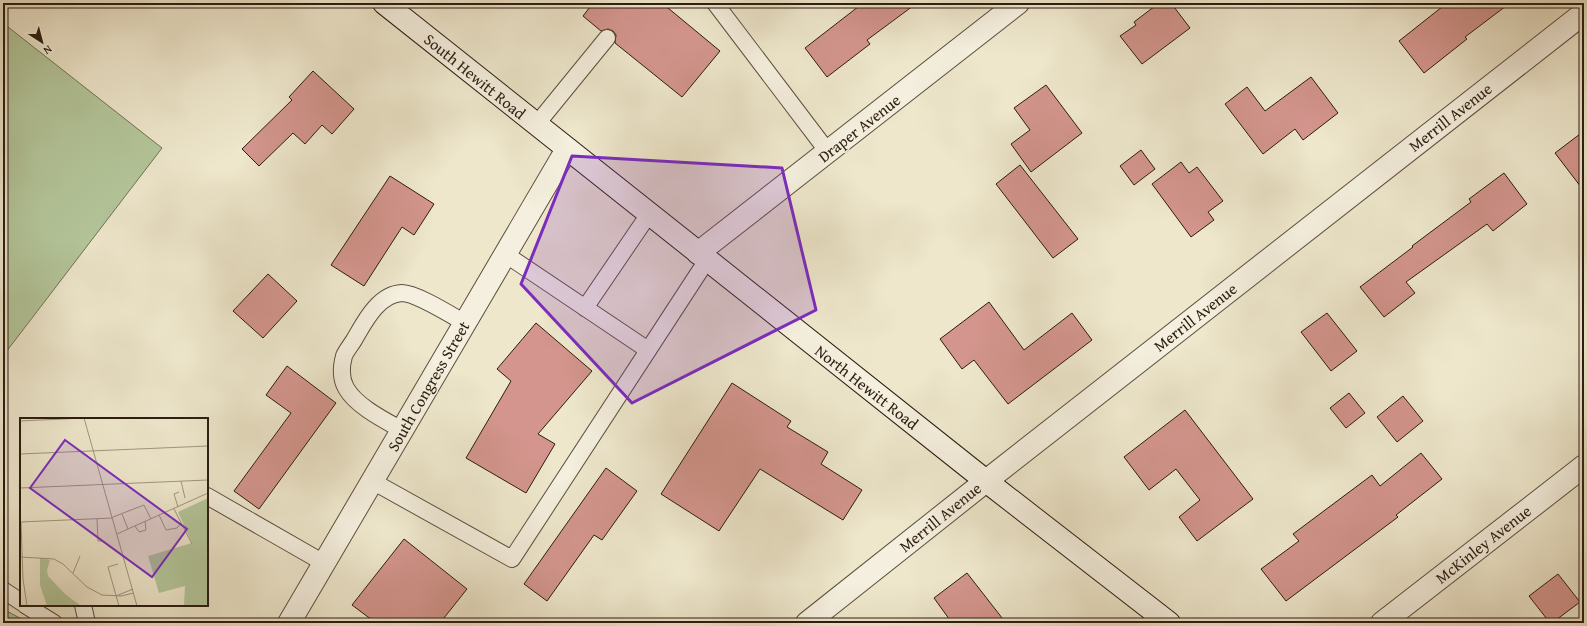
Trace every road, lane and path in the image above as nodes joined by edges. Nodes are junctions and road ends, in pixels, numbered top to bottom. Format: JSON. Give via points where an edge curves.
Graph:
{"nodes":[{"id":1,"x":384,"y":3,"type":"edge"},
{"id":2,"x":715,"y":3,"type":"edge"},
{"id":3,"x":1018,"y":3,"type":"edge"},
{"id":4,"x":1584,"y":13,"type":"edge"},
{"id":5,"x":606,"y":38,"type":"dead end"},
{"id":6,"x":536,"y":125,"type":"junction"},
{"id":7,"x":566,"y":149,"type":"junction"},
{"id":8,"x":828,"y":152,"type":"junction"},
{"id":9,"x":649,"y":214,"type":"junction"},
{"id":10,"x":505,"y":254,"type":"junction"},
{"id":11,"x":703,"y":256,"type":"junction"},
{"id":12,"x":585,"y":308,"type":"junction"},
{"id":13,"x":465,"y":323,"type":"junction"},
{"id":14,"x":648,"y":350,"type":"junction"},
{"id":15,"x":402,"y":430,"type":"junction"},
{"id":16,"x":1584,"y":466,"type":"edge"},
{"id":17,"x":372,"y":481,"type":"junction"},
{"id":18,"x":986,"y":481,"type":"junction"},
{"id":19,"x":208,"y":497,"type":"edge"},
{"id":20,"x":324,"y":563,"type":"junction"},
{"id":21,"x":3,"y":590,"type":"edge"},
{"id":22,"x":20,"y":601,"type":"edge"},
{"id":23,"x":26,"y":606,"type":"edge"},
{"id":24,"x":83,"y":606,"type":"edge"},
{"id":25,"x":54,"y":623,"type":"edge"},
{"id":26,"x":87,"y":623,"type":"edge"},
{"id":27,"x":289,"y":623,"type":"edge"},
{"id":28,"x":807,"y":623,"type":"edge"},
{"id":29,"x":1169,"y":623,"type":"edge"},
{"id":30,"x":1382,"y":623,"type":"edge"}],
"edges":[{"from":1,"to":6,"type":"street","name":"South Hewitt Road"},
{"from":2,"to":8,"type":"lane"},
{"from":3,"to":8,"type":"street","name":"Draper Avenue"},
{"from":4,"to":18,"type":"street","name":"Merrill Avenue"},
{"from":5,"to":6,"type":"lane"},
{"from":6,"to":7,"type":"street","name":"South Hewitt Road"},
{"from":7,"to":9,"type":"street","name":"North Hewitt Road"},
{"from":7,"to":10,"type":"street","name":"South Congress Street"},
{"from":8,"to":11,"type":"street","name":"Draper Avenue"},
{"from":9,"to":11,"type":"street","name":"North Hewitt Road"},
{"from":9,"to":12,"type":"lane"},
{"from":10,"to":12,"type":"lane"},
{"from":10,"to":13,"type":"street","name":"South Congress Street"},
{"from":11,"to":14,"type":"lane"},
{"from":11,"to":18,"type":"street","name":"North Hewitt Road"},
{"from":12,"to":14,"type":"lane"},
{"from":13,"to":15,"type":"street","name":"South Congress Street"},
{"from":13,"to":15,"type":"lane","via":[[417,297],[402,293],[389,297],[375,308],[344,356],[341,375],[347,389],[374,414]]},
{"from":14,"to":17,"type":"lane","via":[[512,558]]},
{"from":15,"to":17,"type":"street","name":"South Congress Street"},
{"from":16,"to":30,"type":"street","name":"McKinley Avenue"},
{"from":17,"to":20,"type":"street","name":"South Congress Street"},
{"from":18,"to":28,"type":"street","name":"Merrill Avenue"},
{"from":18,"to":29,"type":"street","name":"North Hewitt Road"},
{"from":19,"to":20,"type":"lane"},
{"from":20,"to":27,"type":"street","name":"South Congress Street"},
{"from":21,"to":22,"type":"lane"},
{"from":23,"to":25,"type":"lane"},
{"from":24,"to":26,"type":"lane"}]}
